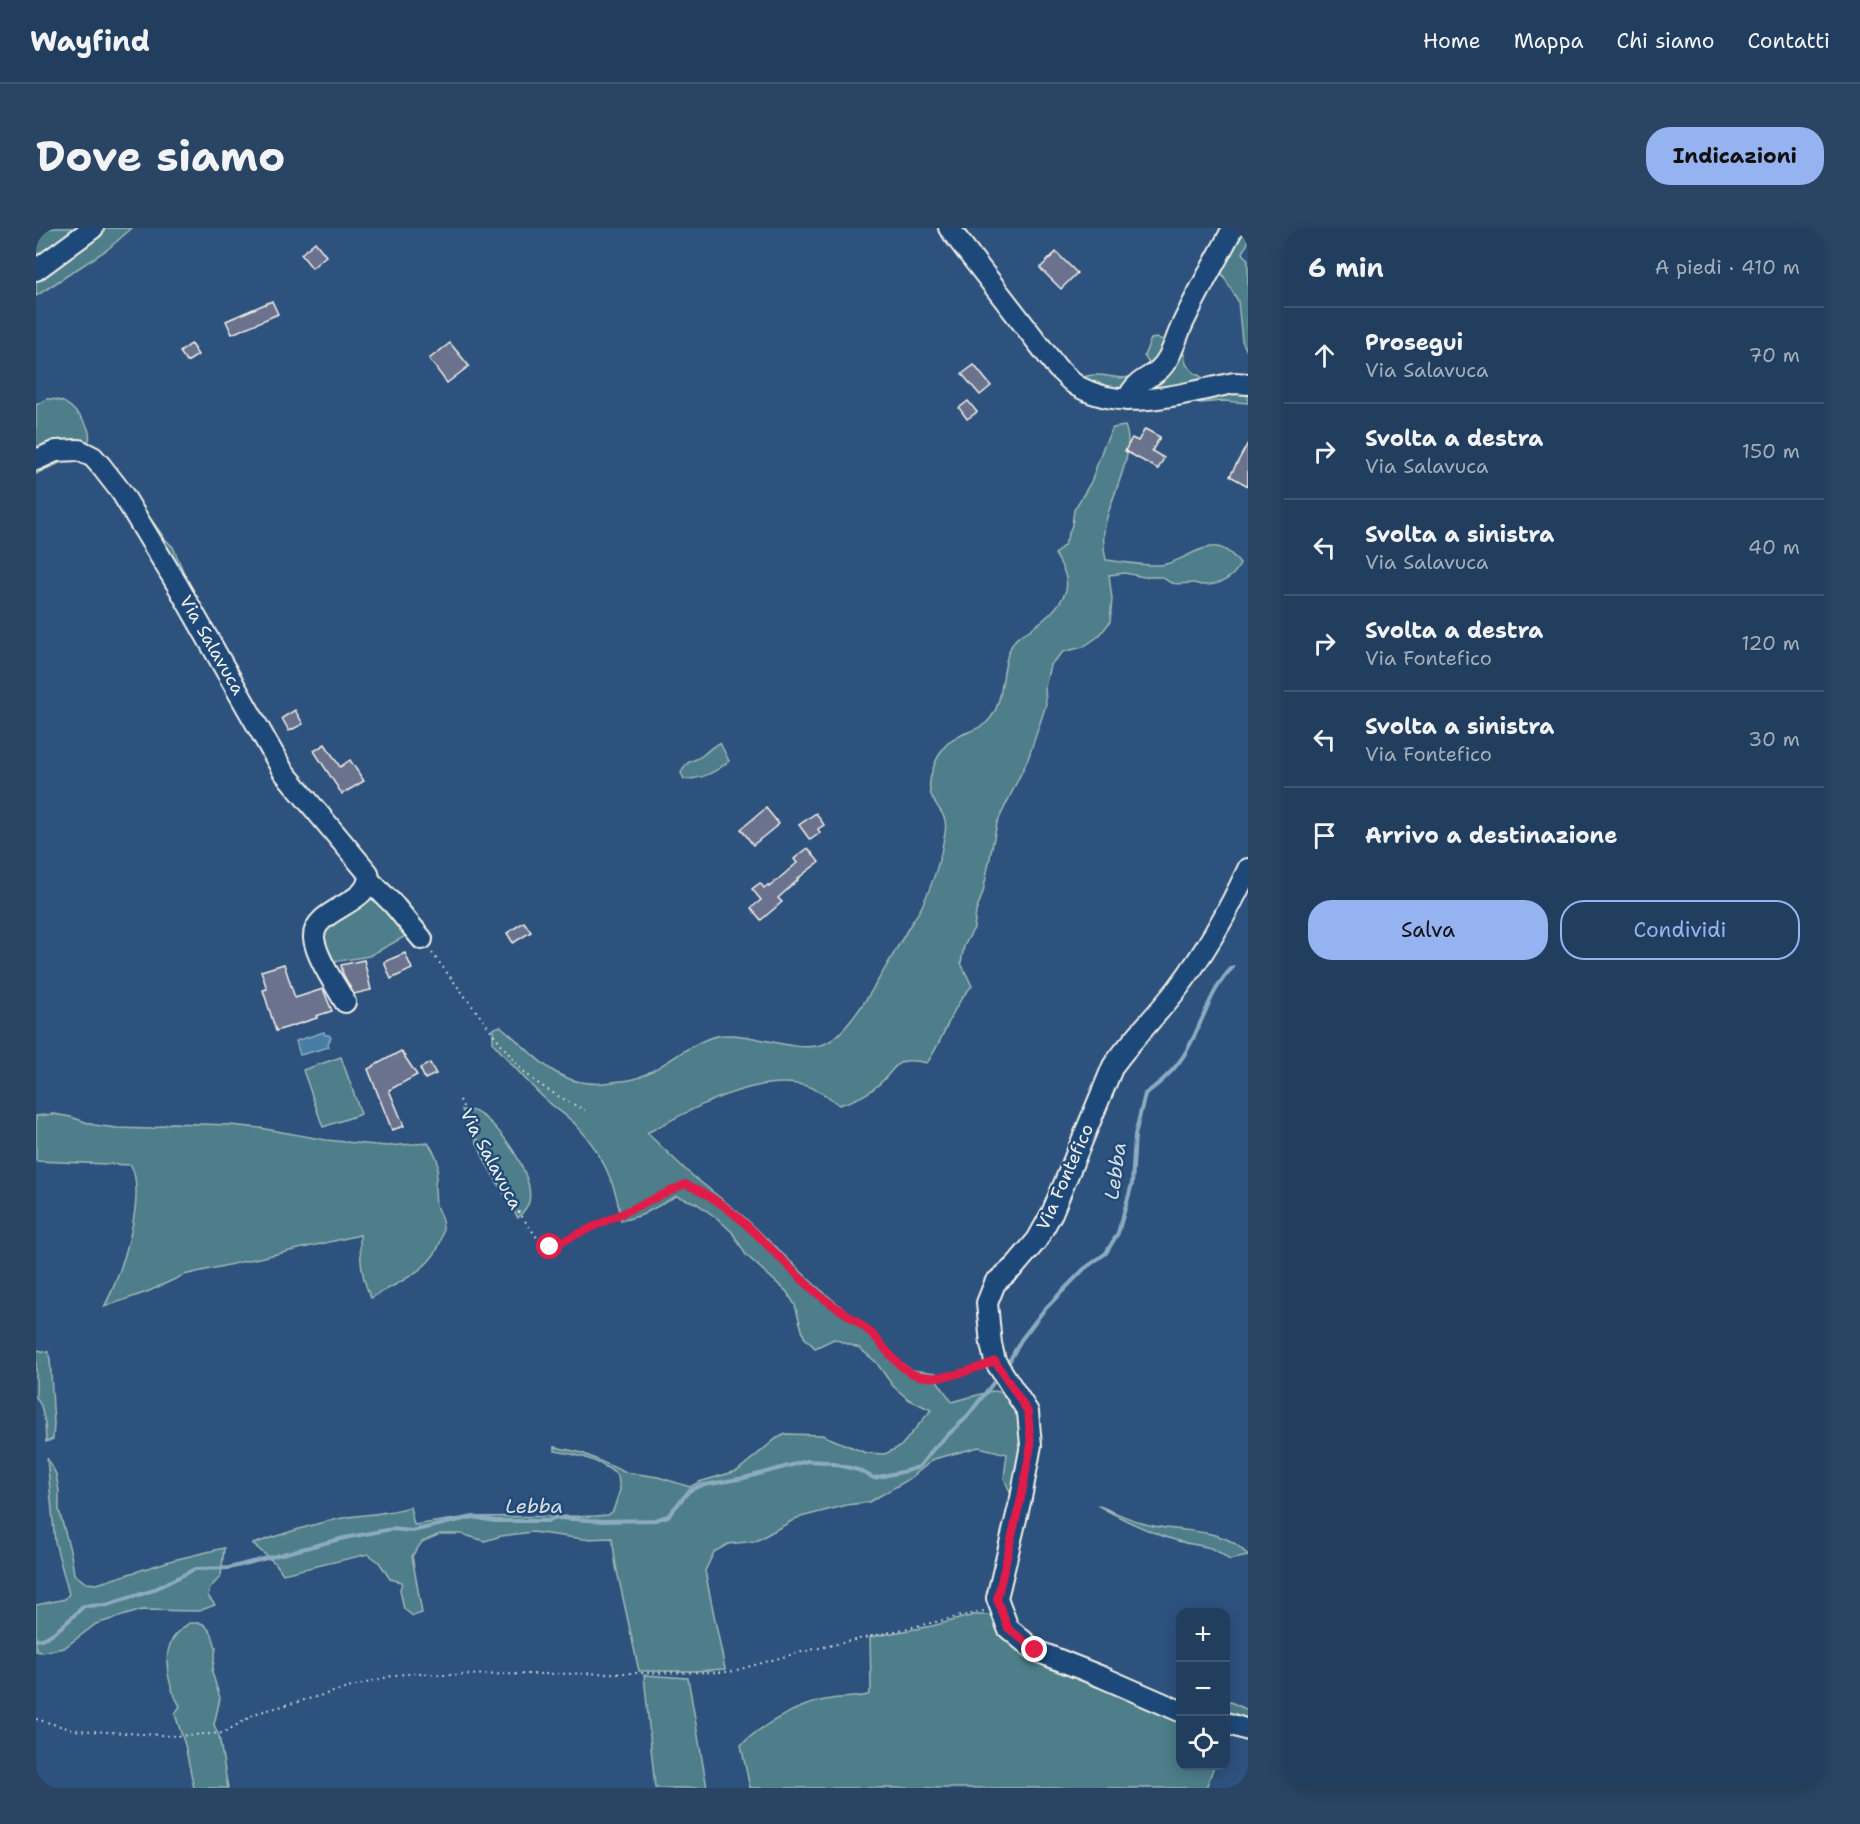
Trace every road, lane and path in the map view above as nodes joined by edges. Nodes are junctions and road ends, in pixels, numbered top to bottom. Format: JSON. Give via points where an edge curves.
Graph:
{"nodes":[{"id":1,"x":93,"y":228,"type":"edge"},
{"id":2,"x":949,"y":228,"type":"edge"},
{"id":3,"x":1233,"y":228,"type":"edge"},
{"id":4,"x":36,"y":270,"type":"edge"},
{"id":5,"x":1248,"y":384,"type":"edge"},
{"id":6,"x":1127,"y":400,"type":"junction"},
{"id":7,"x":36,"y":460,"type":"edge"},
{"id":8,"x":1248,"y":869,"type":"edge"},
{"id":9,"x":369,"y":880,"type":"junction"},
{"id":10,"x":422,"y":939,"type":"joint"},
{"id":11,"x":345,"y":1002,"type":"dead end"},
{"id":12,"x":460,"y":1100,"type":"dead end"},
{"id":13,"x":585,"y":1110,"type":"dead end"},
{"id":14,"x":995,"y":1361,"type":"junction"},
{"id":15,"x":1002,"y":1612,"type":"junction"},
{"id":16,"x":1176,"y":1709,"type":"edge"},
{"id":17,"x":36,"y":1719,"type":"edge"},
{"id":18,"x":1230,"y":1724,"type":"edge"},
{"id":19,"x":1248,"y":1730,"type":"edge"}],
"edges":[{"from":1,"to":4,"type":"street"},
{"from":2,"to":6,"type":"street","via":[[1058,369],[1078,386]]},
{"from":3,"to":6,"type":"street","via":[[1168,359],[1156,374],[1132,389]]},
{"from":5,"to":6,"type":"street"},
{"from":7,"to":9,"type":"street","name":"Via Salavuca","via":[[56,451],[79,450],[101,466],[122,493],[178,586],[283,771],[368,873]]},
{"from":8,"to":14,"type":"street","name":"Via Fontefico","via":[[1204,950],[1178,988],[1113,1066],[1037,1240],[1015,1266],[994,1282],[987,1303]]},
{"from":9,"to":10,"type":"street","name":"Via Salavuca"},
{"from":9,"to":11,"type":"street","via":[[366,889],[316,927],[314,937]]},
{"from":10,"to":13,"type":"path","via":[[532,1080]]},
{"from":12,"to":14,"type":"path","name":"Via Salavuca","via":[[503,1190],[543,1246],[557,1245],[685,1184],[733,1214],[818,1294],[873,1335],[909,1372],[920,1376],[961,1375]]},
{"from":14,"to":15,"type":"street","name":"Via Fontefico","via":[[1028,1412],[1031,1445],[997,1599]]},
{"from":15,"to":16,"type":"street","via":[[1008,1628],[1035,1650]]},
{"from":15,"to":17,"type":"path","via":[[980,1611],[730,1672],[395,1675],[257,1713],[223,1734],[177,1736],[74,1730]]},
{"from":18,"to":19,"type":"street"}]}
